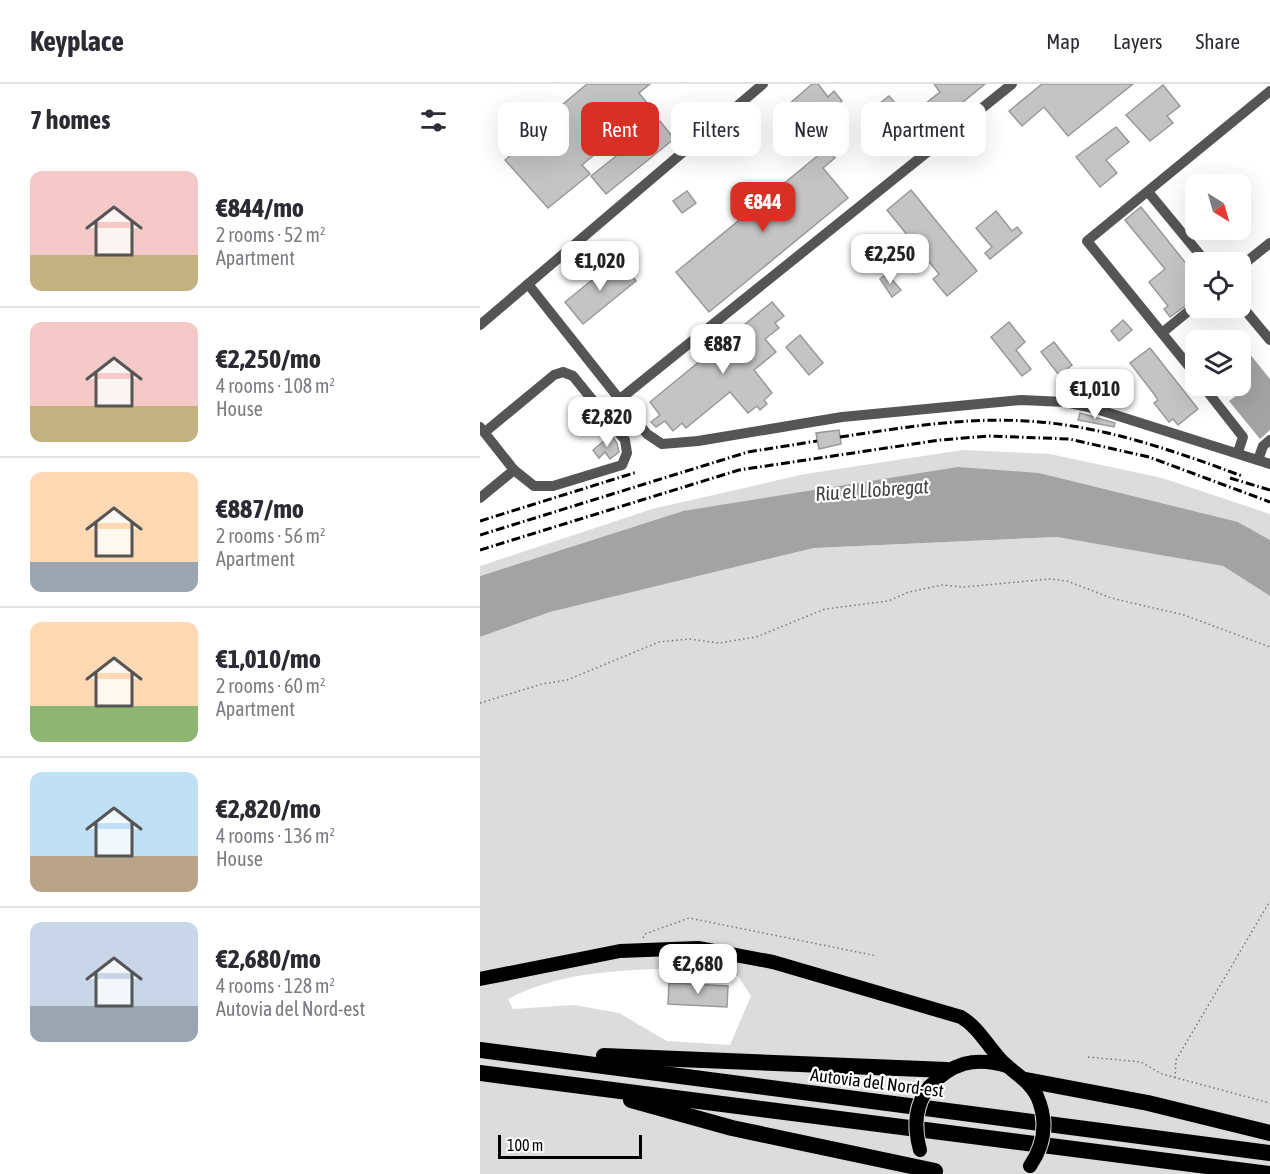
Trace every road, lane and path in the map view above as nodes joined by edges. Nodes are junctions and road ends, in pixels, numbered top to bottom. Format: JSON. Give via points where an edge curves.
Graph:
{"nodes":[{"id":1,"x":763,"y":84,"type":"edge"},
{"id":2,"x":1012,"y":84,"type":"edge"},
{"id":3,"x":1269,"y":93,"type":"edge"},
{"id":4,"x":1149,"y":193,"type":"junction"},
{"id":5,"x":1270,"y":243,"type":"edge"},
{"id":6,"x":1198,"y":252,"type":"edge"},
{"id":7,"x":1251,"y":258,"type":"edge"},
{"id":8,"x":528,"y":284,"type":"junction"},
{"id":9,"x":1185,"y":314,"type":"edge"},
{"id":10,"x":1251,"y":314,"type":"edge"},
{"id":11,"x":480,"y":325,"type":"edge"},
{"id":12,"x":1266,"y":327,"type":"edge"},
{"id":13,"x":1163,"y":332,"type":"junction"},
{"id":14,"x":1270,"y":340,"type":"edge"},
{"id":15,"x":1185,"y":361,"type":"edge"},
{"id":16,"x":1211,"y":396,"type":"edge"},
{"id":17,"x":620,"y":399,"type":"junction"},
{"id":18,"x":482,"y":429,"type":"edge"},
{"id":19,"x":1270,"y":440,"type":"edge"},
{"id":20,"x":1238,"y":452,"type":"junction"},
{"id":21,"x":1258,"y":460,"type":"junction"},
{"id":22,"x":1270,"y":464,"type":"edge"},
{"id":23,"x":514,"y":470,"type":"junction"},
{"id":24,"x":480,"y":498,"type":"edge"},
{"id":25,"x":1270,"y":646,"type":"edge"},
{"id":26,"x":480,"y":703,"type":"edge"},
{"id":27,"x":1270,"y":901,"type":"edge"},
{"id":28,"x":636,"y":949,"type":"junction"},
{"id":29,"x":877,"y":956,"type":"dead end"},
{"id":30,"x":480,"y":979,"type":"edge"},
{"id":31,"x":976,"y":1030,"type":"junction"},
{"id":32,"x":480,"y":1050,"type":"edge"},
{"id":33,"x":528,"y":1056,"type":"junction"},
{"id":34,"x":1088,"y":1057,"type":"dead end"},
{"id":35,"x":969,"y":1061,"type":"junction"},
{"id":36,"x":1007,"y":1066,"type":"junction"},
{"id":37,"x":947,"y":1070,"type":"junction"},
{"id":38,"x":480,"y":1073,"type":"edge"},
{"id":39,"x":1175,"y":1078,"type":"junction"},
{"id":40,"x":1026,"y":1080,"type":"junction"},
{"id":41,"x":597,"y":1088,"type":"junction"},
{"id":42,"x":1270,"y":1103,"type":"edge"},
{"id":43,"x":1270,"y":1132,"type":"edge"},
{"id":44,"x":1270,"y":1153,"type":"edge"},
{"id":45,"x":1026,"y":1170,"type":"edge"},
{"id":46,"x":937,"y":1173,"type":"edge"},
{"id":47,"x":1269,"y":1174,"type":"edge"}],
"edges":[{"from":1,"to":8,"type":"street"},
{"from":2,"to":17,"type":"street"},
{"from":3,"to":4,"type":"street"},
{"from":4,"to":6,"type":"street"},
{"from":4,"to":13,"type":"street","via":[[1087,241]]},
{"from":5,"to":7,"type":"street"},
{"from":8,"to":11,"type":"street"},
{"from":8,"to":17,"type":"street"},
{"from":9,"to":13,"type":"street"},
{"from":10,"to":12,"type":"street"},
{"from":12,"to":14,"type":"street"},
{"from":13,"to":15,"type":"street"},
{"from":16,"to":20,"type":"street","via":[[1243,437]]},
{"from":17,"to":20,"type":"street","via":[[647,434],[662,444],[842,417],[1021,400],[1093,408]]},
{"from":18,"to":23,"type":"street"},
{"from":18,"to":23,"type":"street","via":[[554,375],[564,372],[573,376],[625,440],[627,453],[622,465],[554,486],[534,486]]},
{"from":19,"to":21,"type":"street"},
{"from":20,"to":21,"type":"street"},
{"from":21,"to":22,"type":"street"},
{"from":23,"to":24,"type":"street"},
{"from":25,"to":26,"type":"path","via":[[1184,615],[1111,598],[1067,581],[942,585],[888,601],[825,609],[756,637],[719,643],[689,639],[659,642],[567,681],[542,684]]},
{"from":27,"to":39,"type":"path","via":[[1176,1060]]},
{"from":28,"to":29,"type":"path","via":[[645,934],[689,918]]},
{"from":28,"to":30,"type":"main road"},
{"from":28,"to":31,"type":"main road","via":[[698,948],[755,957],[945,1011]]},
{"from":31,"to":35,"type":"main road","via":[[977,1044]]},
{"from":31,"to":36,"type":"main road"},
{"from":32,"to":33,"type":"highway","name":"Autovia del Nord-est"},
{"from":33,"to":37,"type":"highway"},
{"from":33,"to":44,"type":"highway","name":"Autovia del Nord-est"},
{"from":34,"to":39,"type":"path","via":[[1142,1062]]},
{"from":35,"to":36,"type":"main road","via":[[992,1061]]},
{"from":35,"to":37,"type":"main road"},
{"from":36,"to":40,"type":"main road"},
{"from":37,"to":46,"type":"main road","bridge":true,"via":[[929,1087],[918,1108],[916,1134],[920,1150]]},
{"from":38,"to":41,"type":"highway"},
{"from":39,"to":42,"type":"path"},
{"from":40,"to":43,"type":"highway"},
{"from":40,"to":45,"type":"main road","bridge":true,"via":[[1044,1116],[1039,1151]]},
{"from":41,"to":46,"type":"highway","via":[[732,1128]]},
{"from":41,"to":47,"type":"highway"}]}
